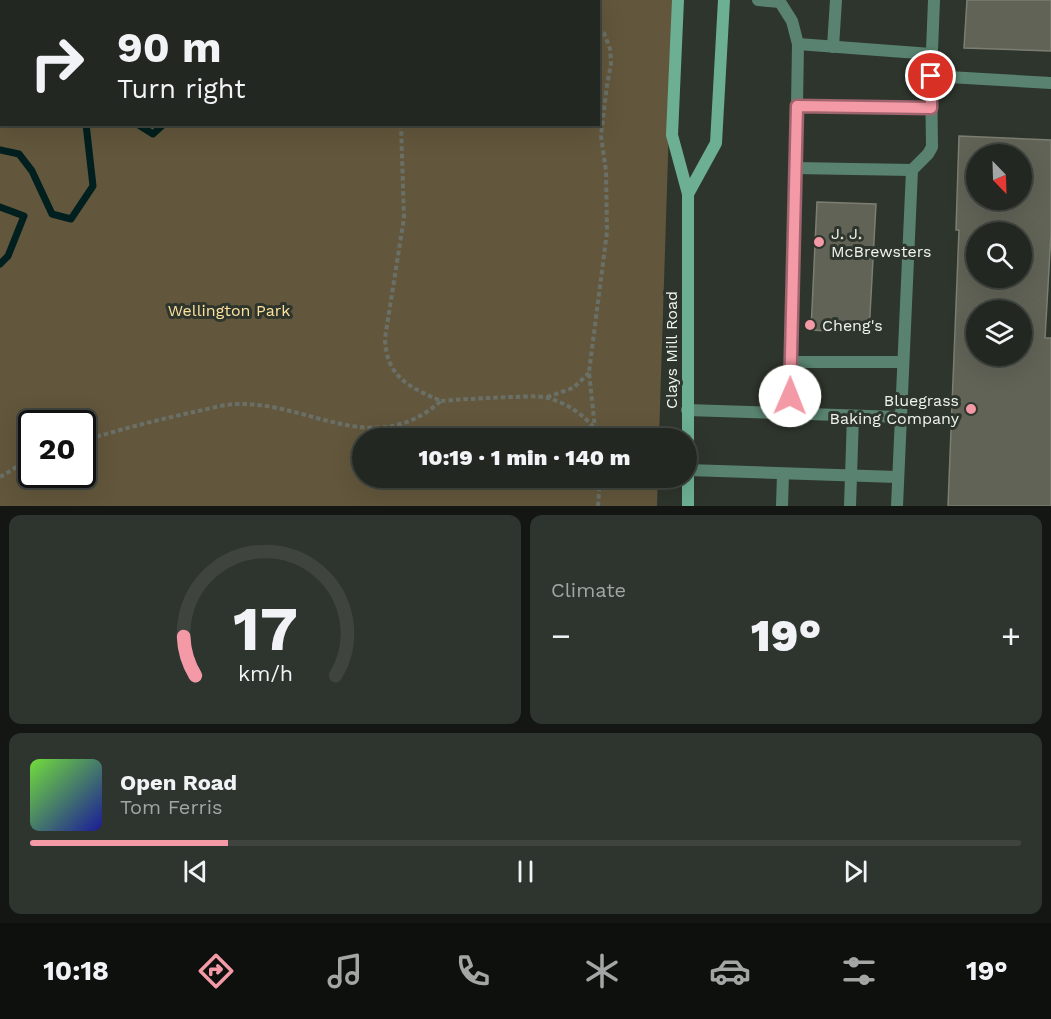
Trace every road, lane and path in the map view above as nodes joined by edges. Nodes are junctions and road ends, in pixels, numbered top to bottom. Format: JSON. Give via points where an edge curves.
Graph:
{"nodes":[{"id":1,"x":678,"y":0,"type":"edge"},
{"id":2,"x":724,"y":0,"type":"edge"},
{"id":3,"x":758,"y":0,"type":"edge"},
{"id":4,"x":836,"y":0,"type":"edge"},
{"id":5,"x":934,"y":0,"type":"edge"},
{"id":6,"x":780,"y":1,"type":"edge"},
{"id":7,"x":600,"y":30,"type":"edge"},
{"id":8,"x":798,"y":44,"type":"junction"},
{"id":9,"x":833,"y":47,"type":"junction"},
{"id":10,"x":931,"y":54,"type":"junction"},
{"id":11,"x":931,"y":76,"type":"junction"},
{"id":12,"x":1051,"y":83,"type":"edge"},
{"id":13,"x":797,"y":106,"type":"junction"},
{"id":14,"x":931,"y":108,"type":"junction"},
{"id":15,"x":401,"y":126,"type":"edge"},
{"id":16,"x":795,"y":168,"type":"junction"},
{"id":17,"x":912,"y":170,"type":"junction"},
{"id":18,"x":688,"y":194,"type":"junction"},
{"id":19,"x":791,"y":362,"type":"junction"},
{"id":20,"x":903,"y":362,"type":"junction"},
{"id":21,"x":589,"y":372,"type":"junction"},
{"id":22,"x":546,"y":397,"type":"junction"},
{"id":23,"x":441,"y":401,"type":"junction"},
{"id":24,"x":687,"y":410,"type":"junction"},
{"id":25,"x":790,"y":414,"type":"junction"},
{"id":26,"x":853,"y":416,"type":"junction"},
{"id":27,"x":899,"y":417,"type":"junction"},
{"id":28,"x":594,"y":428,"type":"edge"},
{"id":29,"x":595,"y":428,"type":"edge"},
{"id":30,"x":687,"y":428,"type":"edge"},
{"id":31,"x":96,"y":437,"type":"edge"},
{"id":32,"x":18,"y":466,"type":"edge"},
{"id":33,"x":697,"y":470,"type":"edge"},
{"id":34,"x":783,"y":474,"type":"junction"},
{"id":35,"x":851,"y":476,"type":"junction"},
{"id":36,"x":0,"y":477,"type":"edge"},
{"id":37,"x":897,"y":477,"type":"junction"},
{"id":38,"x":599,"y":488,"type":"edge"},
{"id":39,"x":688,"y":488,"type":"edge"},
{"id":40,"x":598,"y":506,"type":"edge"},
{"id":41,"x":688,"y":506,"type":"edge"},
{"id":42,"x":782,"y":506,"type":"edge"},
{"id":43,"x":850,"y":506,"type":"edge"},
{"id":44,"x":897,"y":506,"type":"edge"}],
"edges":[{"from":1,"to":18,"type":"main road","name":"Clays Mill Road","via":[[672,135]]},
{"from":2,"to":18,"type":"main road","name":"Clays Mill Road","via":[[716,143]]},
{"from":3,"to":6,"type":"lane"},
{"from":4,"to":9,"type":"lane"},
{"from":5,"to":10,"type":"lane"},
{"from":6,"to":8,"type":"lane","via":[[792,21]]},
{"from":7,"to":21,"type":"path","via":[[610,49],[611,64],[601,136],[607,232]]},
{"from":8,"to":9,"type":"lane"},
{"from":8,"to":13,"type":"lane"},
{"from":9,"to":10,"type":"lane"},
{"from":10,"to":11,"type":"lane"},
{"from":11,"to":12,"type":"lane"},
{"from":11,"to":14,"type":"lane"},
{"from":13,"to":14,"type":"lane"},
{"from":13,"to":16,"type":"lane"},
{"from":14,"to":17,"type":"lane","via":[[932,147]]},
{"from":15,"to":23,"type":"path","via":[[404,218],[385,338],[386,354],[397,375],[410,388]]},
{"from":16,"to":17,"type":"lane"},
{"from":16,"to":19,"type":"lane"},
{"from":17,"to":20,"type":"lane"},
{"from":18,"to":24,"type":"main road","name":"Clays Mill Road"},
{"from":19,"to":20,"type":"lane"},
{"from":19,"to":25,"type":"lane"},
{"from":20,"to":27,"type":"lane"},
{"from":21,"to":22,"type":"path","via":[[573,388]]},
{"from":21,"to":29,"type":"path"},
{"from":22,"to":23,"type":"path"},
{"from":22,"to":28,"type":"path","via":[[577,412]]},
{"from":23,"to":31,"type":"path","via":[[412,421],[389,428],[341,426],[286,409],[238,404]]},
{"from":24,"to":25,"type":"lane"},
{"from":24,"to":30,"type":"main road","name":"Clays Mill Road"},
{"from":25,"to":26,"type":"lane"},
{"from":26,"to":27,"type":"lane"},
{"from":26,"to":35,"type":"lane"},
{"from":27,"to":37,"type":"lane"},
{"from":32,"to":36,"type":"path"},
{"from":33,"to":34,"type":"lane"},
{"from":34,"to":35,"type":"lane"},
{"from":34,"to":42,"type":"lane"},
{"from":35,"to":37,"type":"lane"},
{"from":35,"to":43,"type":"lane"},
{"from":37,"to":44,"type":"lane"},
{"from":38,"to":40,"type":"path"},
{"from":39,"to":41,"type":"main road","name":"Clays Mill Road"}]}
